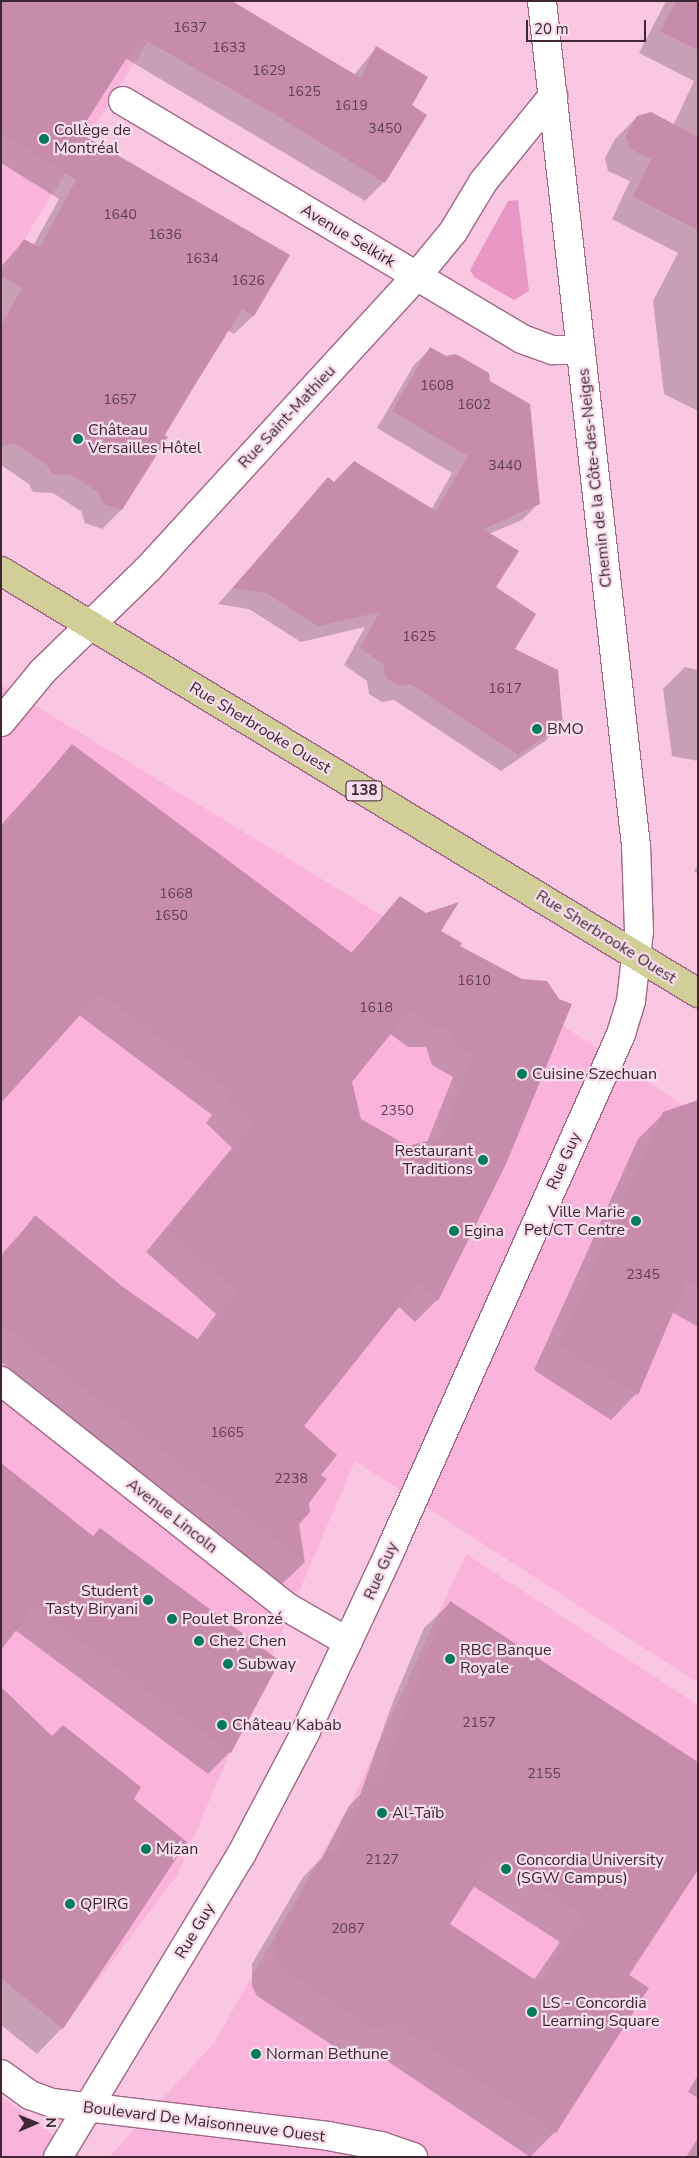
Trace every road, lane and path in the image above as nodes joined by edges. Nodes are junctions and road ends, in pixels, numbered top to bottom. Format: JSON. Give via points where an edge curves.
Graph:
{"nodes":[{"id":1,"x":542,"y":1,"type":"edge"},
{"id":2,"x":553,"y":96,"type":"junction"},
{"id":3,"x":123,"y":101,"type":"dead end"},
{"id":4,"x":416,"y":277,"type":"junction"},
{"id":5,"x":581,"y":350,"type":"junction"},
{"id":6,"x":1,"y":571,"type":"edge"},
{"id":7,"x":90,"y":625,"type":"junction"},
{"id":8,"x":1,"y":722,"type":"edge"},
{"id":9,"x":638,"y":956,"type":"junction"},
{"id":10,"x":698,"y":993,"type":"edge"},
{"id":11,"x":1,"y":1381,"type":"edge"},
{"id":12,"x":348,"y":1642,"type":"junction"},
{"id":13,"x":1,"y":2074,"type":"edge"},
{"id":14,"x":88,"y":2108,"type":"junction"},
{"id":15,"x":58,"y":2157,"type":"edge"},
{"id":16,"x":413,"y":2157,"type":"edge"}],
"edges":[{"from":1,"to":2,"type":"main road","name":"Chemin de la Côte-des-Neiges"},
{"from":2,"to":4,"type":"main road","name":"Rue Saint-Mathieu","via":[[483,182],[453,232]]},
{"from":2,"to":5,"type":"main road","name":"Chemin de la Côte-des-Neiges"},
{"from":3,"to":4,"type":"main road","name":"Avenue Selkirk"},
{"from":4,"to":5,"type":"main road","name":"Avenue Selkirk","via":[[532,344],[553,350]]},
{"from":4,"to":7,"type":"main road","name":"Rue Saint-Mathieu","via":[[148,568]]},
{"from":5,"to":9,"type":"main road","name":"Chemin de la Côte-des-Neiges","via":[[636,846]]},
{"from":6,"to":7,"type":"main road","name":"Rue Sherbrooke Ouest","number":"138"},
{"from":7,"to":8,"type":"main road","name":"Rue Saint-Mathieu","via":[[42,672]]},
{"from":7,"to":9,"type":"main road","name":"Rue Sherbrooke Ouest","number":"138"},
{"from":9,"to":10,"type":"main road","name":"Rue Sherbrooke Ouest","number":"138"},
{"from":9,"to":12,"type":"main road","name":"Rue Guy","via":[[631,1001],[620,1034]]},
{"from":11,"to":12,"type":"main road","name":"Avenue Lincoln","via":[[287,1607]]},
{"from":12,"to":14,"type":"main road","name":"Rue Guy","via":[[241,1855]]},
{"from":13,"to":14,"type":"main road","name":"Boulevard De Maisonneuve Ouest","via":[[39,2099]]},
{"from":14,"to":15,"type":"main road","name":"Rue Guy"},
{"from":14,"to":16,"type":"main road","name":"Boulevard De Maisonneuve Ouest","via":[[328,2136],[381,2146]]}]}
